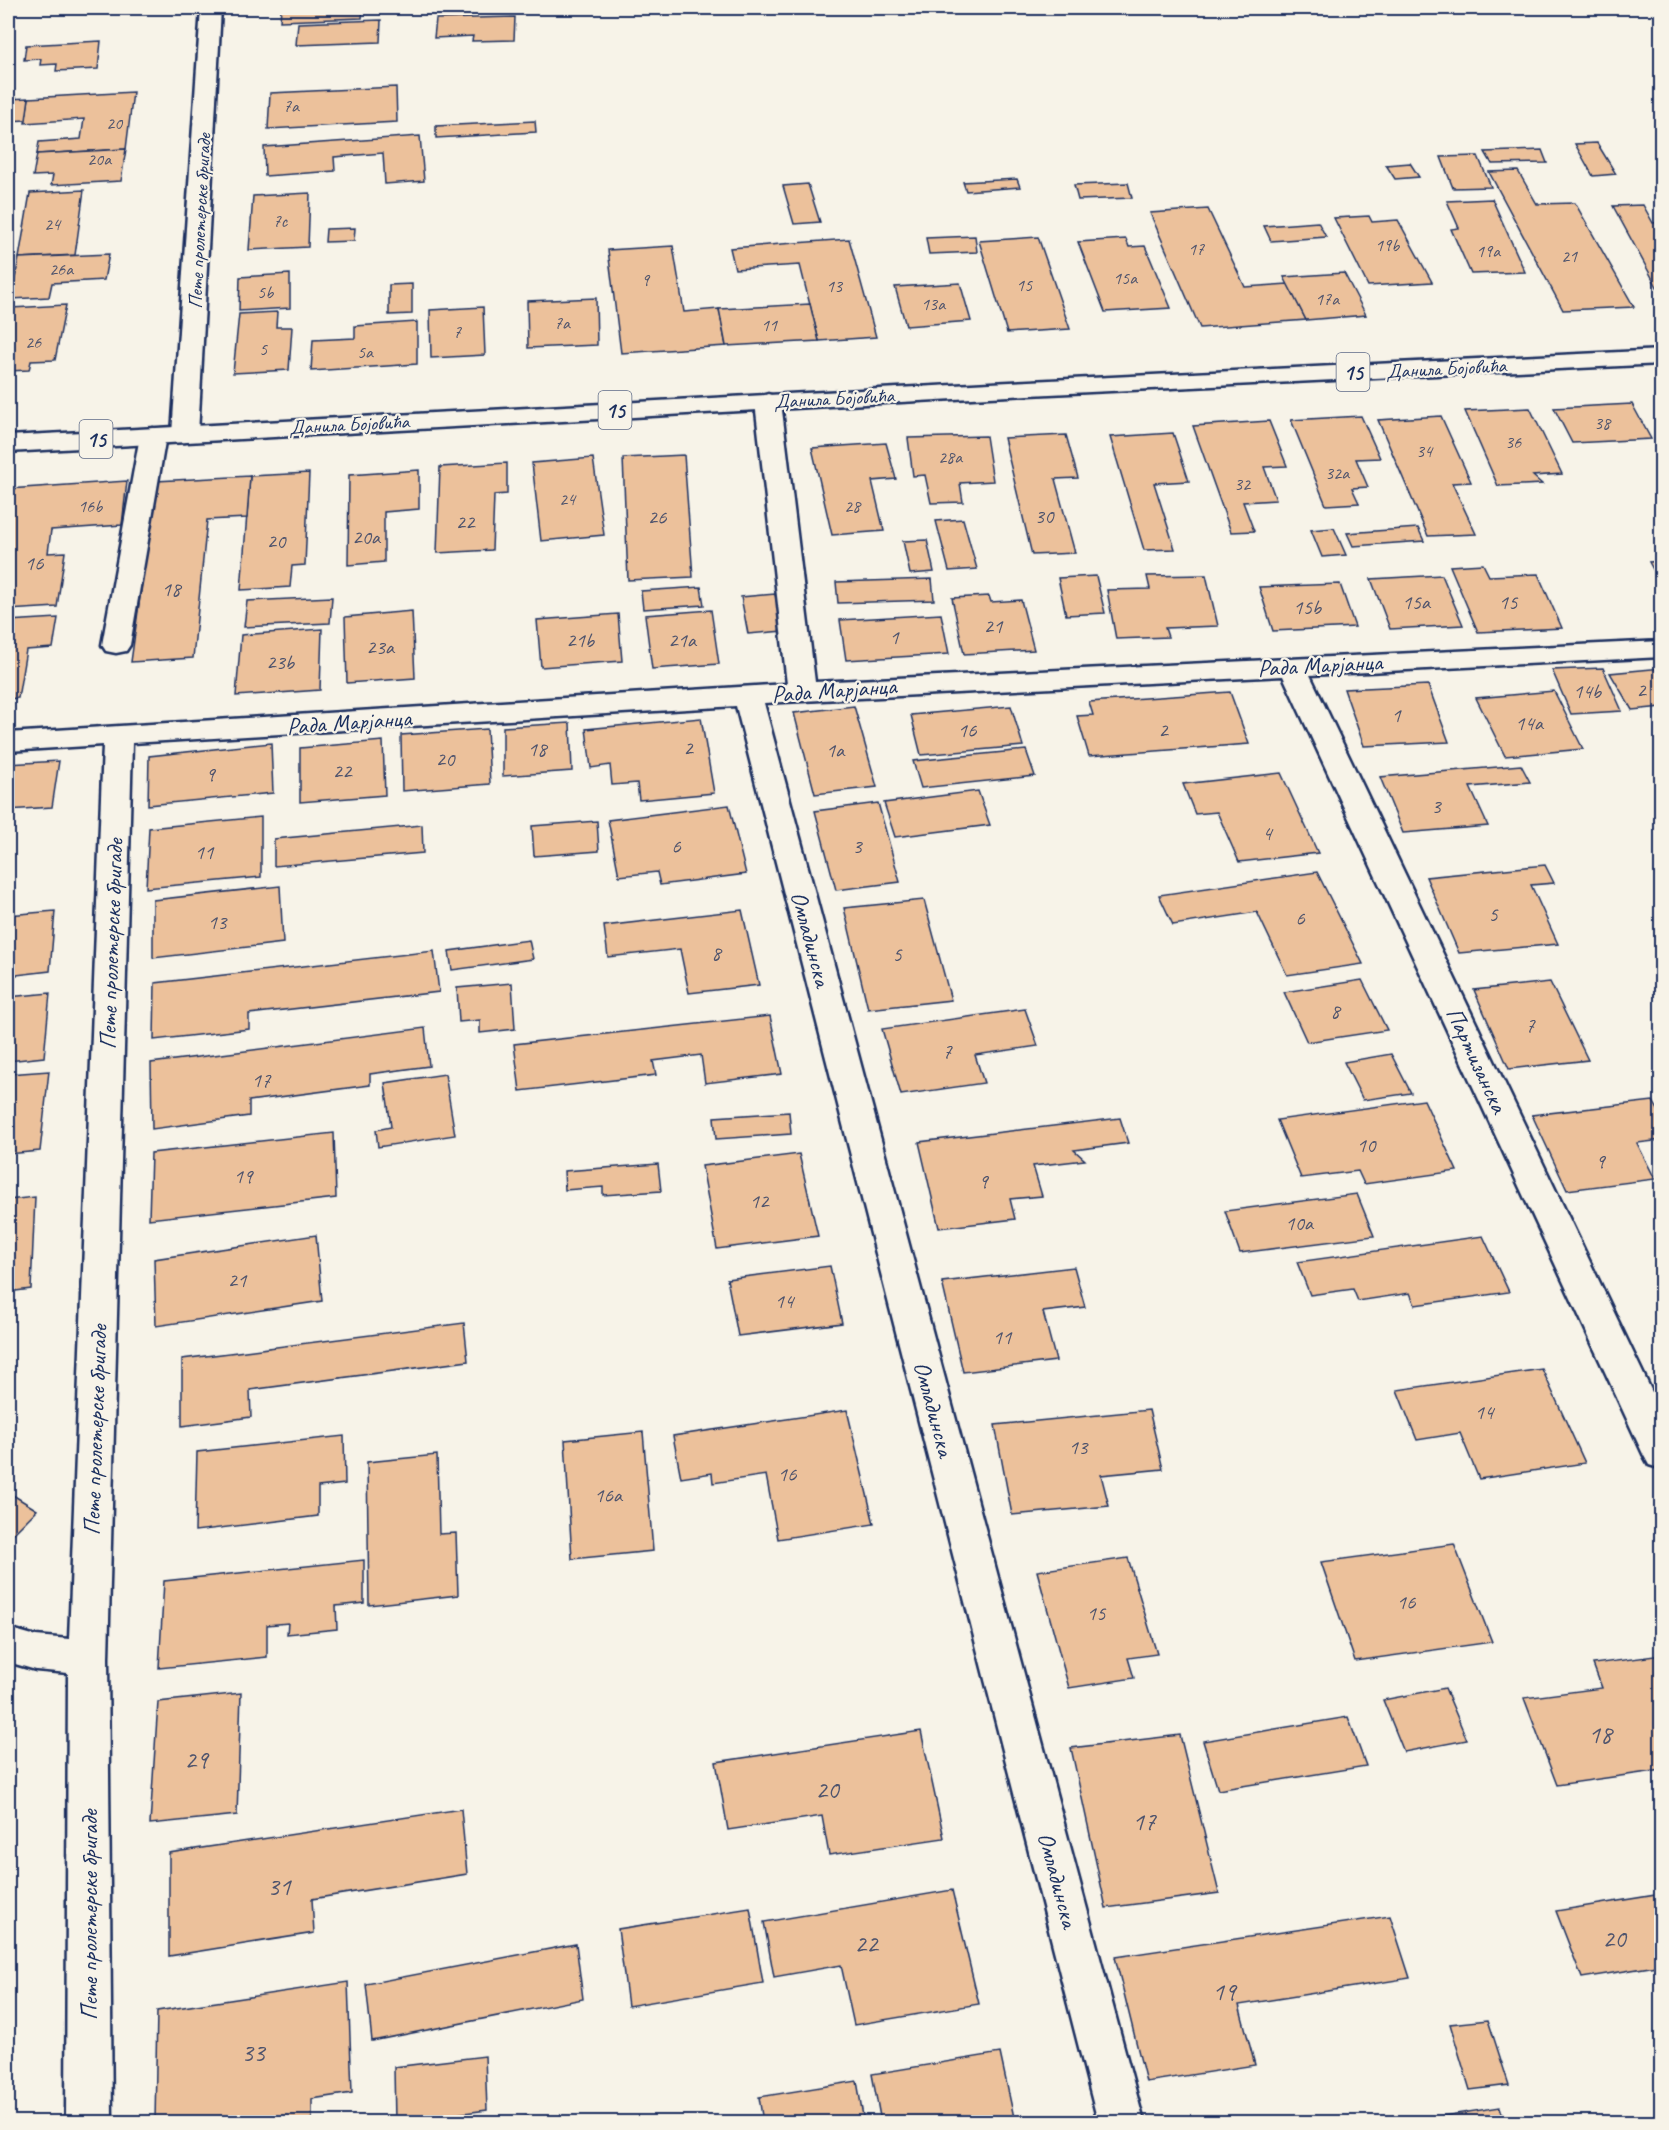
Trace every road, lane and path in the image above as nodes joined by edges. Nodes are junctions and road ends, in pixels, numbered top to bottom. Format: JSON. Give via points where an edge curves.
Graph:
{"nodes":[{"id":1,"x":211,"y":8,"type":"edge"},
{"id":2,"x":1662,"y":357,"type":"edge"},
{"id":3,"x":768,"y":402,"type":"junction"},
{"id":4,"x":185,"y":434,"type":"junction"},
{"id":5,"x":153,"y":436,"type":"junction"},
{"id":6,"x":8,"y":444,"type":"edge"},
{"id":7,"x":116,"y":645,"type":"dead end"},
{"id":8,"x":1662,"y":649,"type":"edge"},
{"id":9,"x":1292,"y":666,"type":"junction"},
{"id":10,"x":802,"y":691,"type":"junction"},
{"id":11,"x":748,"y":696,"type":"junction"},
{"id":12,"x":118,"y":737,"type":"junction"},
{"id":13,"x":8,"y":742,"type":"edge"},
{"id":14,"x":1662,"y":1454,"type":"edge"},
{"id":15,"x":8,"y":1645,"type":"edge"},
{"id":16,"x":88,"y":1658,"type":"junction"},
{"id":17,"x":89,"y":2122,"type":"edge"},
{"id":18,"x":1121,"y":2122,"type":"edge"}],
"edges":[{"from":1,"to":4,"type":"street","name":"Пете пролетерске бригаде"},
{"from":2,"to":3,"type":"street","name":"Данила Бојовића","number":"15"},
{"from":3,"to":4,"type":"street","name":"Данила Бојовића","number":"15"},
{"from":3,"to":10,"type":"street"},
{"from":4,"to":5,"type":"street","name":"Данила Бојовића","number":"15"},
{"from":5,"to":6,"type":"street","name":"Данила Бојовића","number":"15"},
{"from":5,"to":7,"type":"street"},
{"from":8,"to":9,"type":"street","name":"Рада Марјанца"},
{"from":9,"to":10,"type":"street","name":"Рада Марјанца"},
{"from":9,"to":14,"type":"street","name":"Партизанска"},
{"from":10,"to":11,"type":"street","name":"Рада Марјанца"},
{"from":11,"to":12,"type":"street","name":"Рада Марјанца"},
{"from":11,"to":18,"type":"street","name":"Омладинска"},
{"from":12,"to":13,"type":"street","name":"Рада Марјанца"},
{"from":12,"to":16,"type":"street","name":"Пете пролетерске бригаде"},
{"from":15,"to":16,"type":"street","via":[[36,1653]]},
{"from":16,"to":17,"type":"street","name":"Пете пролетерске бригаде"}]}
